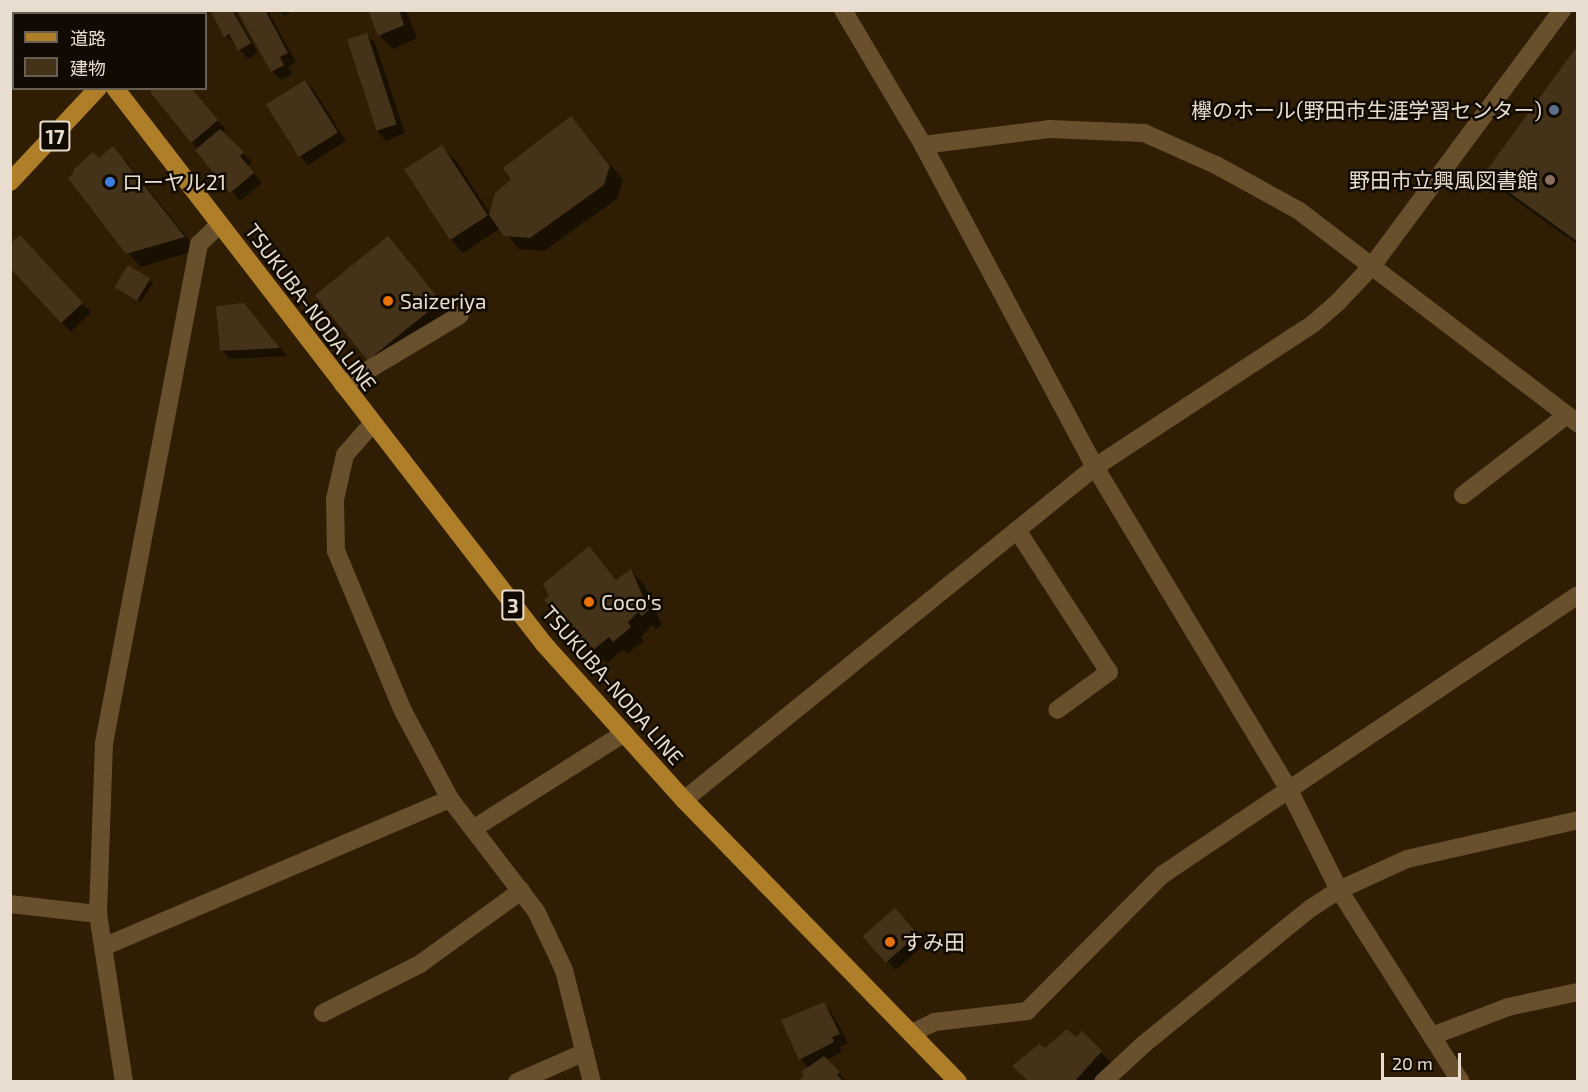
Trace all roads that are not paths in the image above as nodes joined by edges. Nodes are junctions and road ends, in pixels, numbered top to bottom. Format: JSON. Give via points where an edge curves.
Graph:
{"nodes":[{"id":1,"x":843,"y":10,"type":"edge"},
{"id":2,"x":1562,"y":10,"type":"edge"},
{"id":3,"x":96,"y":90,"type":"edge"},
{"id":4,"x":117,"y":90,"type":"edge"},
{"id":5,"x":923,"y":145,"type":"junction"},
{"id":6,"x":10,"y":182,"type":"edge"},
{"id":7,"x":220,"y":224,"type":"junction"},
{"id":8,"x":1372,"y":266,"type":"junction"},
{"id":9,"x":460,"y":315,"type":"dead end"},
{"id":10,"x":343,"y":385,"type":"junction"},
{"id":11,"x":1572,"y":419,"type":"edge"},
{"id":12,"x":372,"y":423,"type":"junction"},
{"id":13,"x":1095,"y":467,"type":"junction"},
{"id":14,"x":1463,"y":495,"type":"dead end"},
{"id":15,"x":1017,"y":530,"type":"junction"},
{"id":16,"x":1578,"y":595,"type":"edge"},
{"id":17,"x":1057,"y":710,"type":"dead end"},
{"id":18,"x":624,"y":733,"type":"junction"},
{"id":19,"x":1288,"y":788,"type":"junction"},
{"id":20,"x":450,"y":799,"type":"junction"},
{"id":21,"x":684,"y":800,"type":"junction"},
{"id":22,"x":1578,"y":820,"type":"edge"},
{"id":23,"x":474,"y":829,"type":"junction"},
{"id":24,"x":1339,"y":890,"type":"junction"},
{"id":25,"x":521,"y":891,"type":"junction"},
{"id":26,"x":10,"y":904,"type":"edge"},
{"id":27,"x":98,"y":914,"type":"junction"},
{"id":28,"x":103,"y":946,"type":"junction"},
{"id":29,"x":1578,"y":992,"type":"edge"},
{"id":30,"x":323,"y":1013,"type":"dead end"},
{"id":31,"x":912,"y":1033,"type":"junction"},
{"id":32,"x":1432,"y":1036,"type":"junction"},
{"id":33,"x":585,"y":1052,"type":"junction"},
{"id":34,"x":124,"y":1082,"type":"edge"},
{"id":35,"x":517,"y":1082,"type":"edge"},
{"id":36,"x":592,"y":1082,"type":"edge"},
{"id":37,"x":958,"y":1082,"type":"edge"},
{"id":38,"x":1103,"y":1082,"type":"edge"},
{"id":39,"x":1461,"y":1082,"type":"edge"}],
"edges":[{"from":1,"to":5,"type":"street"},
{"from":2,"to":8,"type":"street"},
{"from":3,"to":6,"type":"main road","number":"17"},
{"from":4,"to":7,"type":"main road","name":"TSUKUBA-NODA LINE","number":"3"},
{"from":5,"to":8,"type":"street","via":[[1049,129],[1144,133],[1216,165],[1298,210]]},
{"from":5,"to":13,"type":"street"},
{"from":7,"to":10,"type":"main road","name":"TSUKUBA-NODA LINE","number":"3"},
{"from":7,"to":27,"type":"street","via":[[199,244],[104,743]]},
{"from":8,"to":11,"type":"street"},
{"from":8,"to":13,"type":"street","via":[[1314,323]]},
{"from":9,"to":10,"type":"street"},
{"from":10,"to":12,"type":"main road","name":"TSUKUBA-NODA LINE","number":"3"},
{"from":11,"to":14,"type":"street"},
{"from":12,"to":18,"type":"main road","name":"TSUKUBA-NODA LINE","number":"3","via":[[544,644]]},
{"from":12,"to":20,"type":"street","via":[[345,455],[335,499],[336,551],[402,709]]},
{"from":13,"to":15,"type":"street"},
{"from":13,"to":19,"type":"street"},
{"from":15,"to":17,"type":"street","via":[[1109,672]]},
{"from":15,"to":21,"type":"street"},
{"from":16,"to":19,"type":"street"},
{"from":18,"to":21,"type":"main road","name":"TSUKUBA-NODA LINE","number":"3"},
{"from":18,"to":23,"type":"street"},
{"from":19,"to":24,"type":"street"},
{"from":19,"to":31,"type":"street","via":[[1162,875],[1027,1011],[935,1022]]},
{"from":20,"to":23,"type":"street"},
{"from":20,"to":28,"type":"street"},
{"from":21,"to":31,"type":"main road","name":"TSUKUBA-NODA LINE","number":"3"},
{"from":22,"to":24,"type":"street","via":[[1407,859]]},
{"from":23,"to":25,"type":"street"},
{"from":24,"to":32,"type":"street"},
{"from":24,"to":38,"type":"street","via":[[1311,908],[1188,1008]]},
{"from":25,"to":30,"type":"street","via":[[420,964]]},
{"from":25,"to":33,"type":"street","via":[[536,911],[564,970]]},
{"from":26,"to":27,"type":"street"},
{"from":27,"to":28,"type":"street"},
{"from":28,"to":34,"type":"street"},
{"from":29,"to":32,"type":"street","via":[[1508,1007]]},
{"from":31,"to":37,"type":"main road","name":"TSUKUBA-NODA LINE","number":"3"},
{"from":32,"to":39,"type":"street"},
{"from":33,"to":35,"type":"street"},
{"from":33,"to":36,"type":"street"}]}
